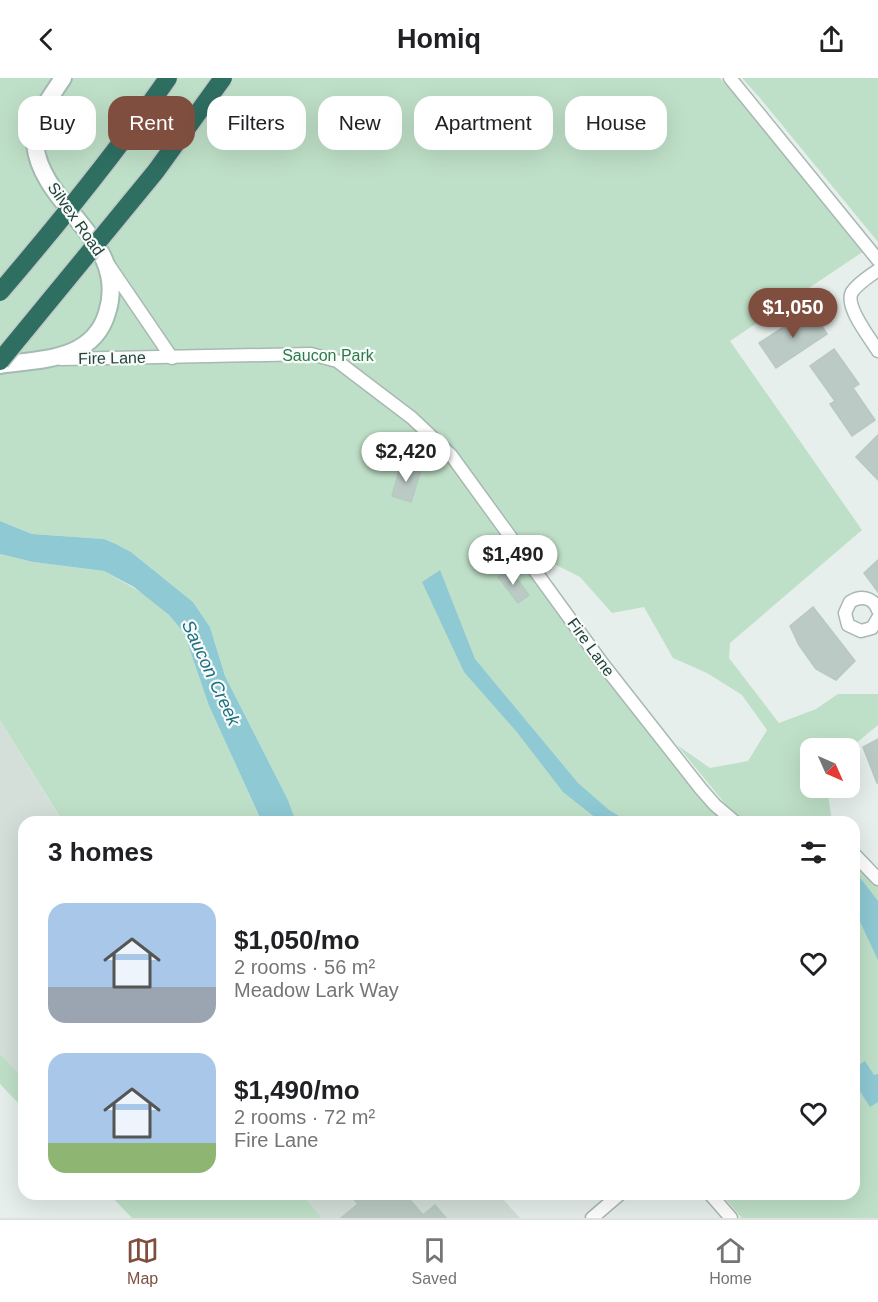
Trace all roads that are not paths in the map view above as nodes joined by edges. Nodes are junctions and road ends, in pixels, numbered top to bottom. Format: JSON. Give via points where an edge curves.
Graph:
{"nodes":[{"id":1,"x":63,"y":78,"type":"edge"},
{"id":2,"x":168,"y":78,"type":"edge"},
{"id":3,"x":223,"y":78,"type":"edge"},
{"id":4,"x":730,"y":78,"type":"edge"},
{"id":5,"x":105,"y":259,"type":"junction"},
{"id":6,"x":878,"y":260,"type":"edge"},
{"id":7,"x":878,"y":270,"type":"edge"},
{"id":8,"x":0,"y":292,"type":"edge"},
{"id":9,"x":878,"y":351,"type":"edge"},
{"id":10,"x":172,"y":357,"type":"junction"},
{"id":11,"x":52,"y":359,"type":"junction"},
{"id":12,"x":0,"y":363,"type":"edge"},
{"id":13,"x":878,"y":610,"type":"edge"},
{"id":14,"x":878,"y":618,"type":"edge"},
{"id":15,"x":727,"y":816,"type":"edge"},
{"id":16,"x":860,"y":860,"type":"edge"},
{"id":17,"x":878,"y":879,"type":"edge"},
{"id":18,"x":613,"y":1200,"type":"edge"},
{"id":19,"x":715,"y":1200,"type":"edge"},
{"id":20,"x":592,"y":1218,"type":"edge"},
{"id":21,"x":731,"y":1218,"type":"edge"}],
"edges":[{"from":1,"to":5,"type":"street","name":"Silvex Road","via":[[37,123],[38,160]]},
{"from":2,"to":8,"type":"highway","bridge":true,"via":[[63,217]]},
{"from":3,"to":12,"type":"highway","bridge":true,"via":[[156,171]]},
{"from":4,"to":6,"type":"street"},
{"from":5,"to":10,"type":"street","name":"Fire Lane"},
{"from":5,"to":11,"type":"street","name":"Silvex Road","via":[[111,282],[105,321],[77,350]]},
{"from":7,"to":9,"type":"street","via":[[856,287],[850,299]]},
{"from":10,"to":11,"type":"street","name":"Fire Lane"},
{"from":10,"to":15,"type":"street","name":"Fire Lane","via":[[325,356],[412,418],[468,476],[602,663],[701,789]]},
{"from":11,"to":12,"type":"street","name":"Silvex Road"},
{"from":13,"to":14,"type":"street","via":[[872,601],[861,597],[850,602],[845,613],[848,625],[861,632],[872,628]]},
{"from":16,"to":17,"type":"street"},
{"from":18,"to":20,"type":"street"},
{"from":19,"to":21,"type":"street"}]}
